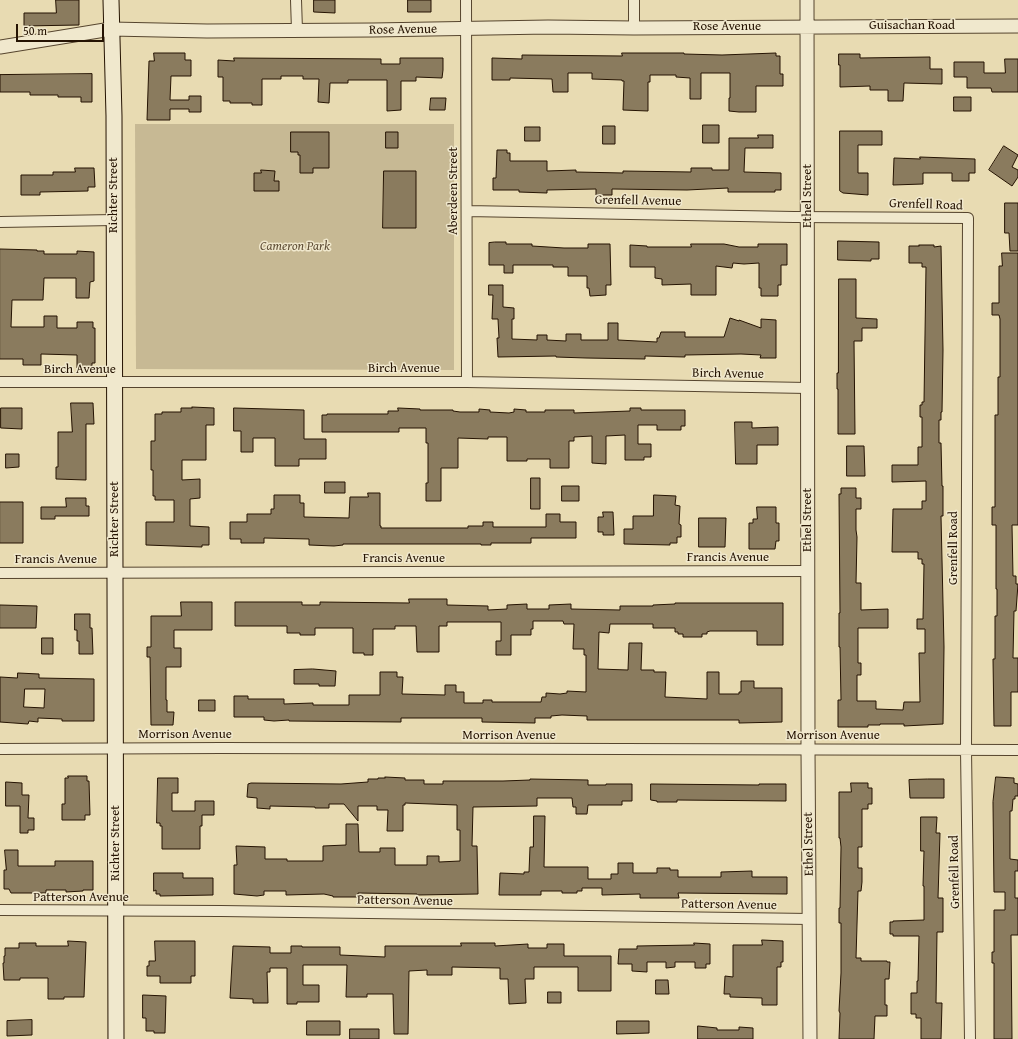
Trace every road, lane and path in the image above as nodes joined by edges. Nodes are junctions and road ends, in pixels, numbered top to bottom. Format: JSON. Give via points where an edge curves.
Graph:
{"nodes":[{"id":1,"x":111,"y":0,"type":"edge"},
{"id":2,"x":296,"y":0,"type":"edge"},
{"id":3,"x":466,"y":0,"type":"edge"},
{"id":4,"x":634,"y":0,"type":"edge"},
{"id":5,"x":807,"y":0,"type":"edge"},
{"id":6,"x":1018,"y":26,"type":"edge"},
{"id":7,"x":807,"y":27,"type":"junction"},
{"id":8,"x":466,"y":28,"type":"junction"},
{"id":9,"x":634,"y":28,"type":"junction"},
{"id":10,"x":111,"y":29,"type":"junction"},
{"id":11,"x":297,"y":30,"type":"junction"},
{"id":12,"x":0,"y":47,"type":"edge"},
{"id":13,"x":467,"y":211,"type":"junction"},
{"id":14,"x":808,"y":217,"type":"junction"},
{"id":15,"x":114,"y":220,"type":"junction"},
{"id":16,"x":0,"y":222,"type":"edge"},
{"id":17,"x":0,"y":382,"type":"edge"},
{"id":18,"x":467,"y":382,"type":"junction"},
{"id":19,"x":114,"y":383,"type":"junction"},
{"id":20,"x":808,"y":388,"type":"junction"},
{"id":21,"x":808,"y":571,"type":"junction"},
{"id":22,"x":115,"y":572,"type":"junction"},
{"id":23,"x":0,"y":573,"type":"edge"},
{"id":24,"x":0,"y":749,"type":"edge"},
{"id":25,"x":116,"y":749,"type":"junction"},
{"id":26,"x":808,"y":750,"type":"junction"},
{"id":27,"x":966,"y":750,"type":"junction"},
{"id":28,"x":1018,"y":750,"type":"edge"},
{"id":29,"x":0,"y":910,"type":"edge"},
{"id":30,"x":116,"y":912,"type":"junction"},
{"id":31,"x":810,"y":919,"type":"junction"},
{"id":32,"x":116,"y":1039,"type":"edge"},
{"id":33,"x":810,"y":1039,"type":"edge"},
{"id":34,"x":970,"y":1039,"type":"edge"}],
"edges":[{"from":1,"to":10,"type":"main road","name":"Richter Street"},
{"from":2,"to":11,"type":"street"},
{"from":3,"to":8,"type":"street","name":"Aberdeen Street"},
{"from":4,"to":9,"type":"street"},
{"from":5,"to":7,"type":"street","name":"Ethel Street"},
{"from":6,"to":7,"type":"street","name":"Guisachan Road"},
{"from":7,"to":9,"type":"street","name":"Rose Avenue"},
{"from":7,"to":14,"type":"street","name":"Ethel Street"},
{"from":8,"to":9,"type":"street","name":"Rose Avenue"},
{"from":8,"to":11,"type":"street","name":"Rose Avenue"},
{"from":8,"to":13,"type":"street","name":"Aberdeen Street"},
{"from":10,"to":11,"type":"street","name":"Rose Avenue"},
{"from":10,"to":12,"type":"street","name":"Rose Avenue"},
{"from":10,"to":15,"type":"main road","name":"Richter Street"},
{"from":13,"to":14,"type":"street","name":"Grenfell Avenue"},
{"from":13,"to":18,"type":"street","name":"Aberdeen Street"},
{"from":14,"to":20,"type":"street","name":"Ethel Street"},
{"from":14,"to":27,"type":"street","name":"Grenfell Road","via":[[968,218]]},
{"from":15,"to":16,"type":"street"},
{"from":15,"to":19,"type":"main road","name":"Richter Street"},
{"from":17,"to":19,"type":"street","name":"Birch Avenue"},
{"from":18,"to":19,"type":"street","name":"Birch Avenue"},
{"from":18,"to":20,"type":"street","name":"Birch Avenue"},
{"from":19,"to":22,"type":"main road","name":"Richter Street"},
{"from":20,"to":21,"type":"street","name":"Ethel Street"},
{"from":21,"to":22,"type":"street","name":"Francis Avenue"},
{"from":21,"to":26,"type":"street","name":"Ethel Street"},
{"from":22,"to":23,"type":"street","name":"Francis Avenue"},
{"from":22,"to":25,"type":"main road","name":"Richter Street"},
{"from":24,"to":25,"type":"street","name":"Morrison Avenue"},
{"from":25,"to":26,"type":"street","name":"Morrison Avenue"},
{"from":25,"to":30,"type":"main road","name":"Richter Street"},
{"from":26,"to":27,"type":"street","name":"Morrison Avenue"},
{"from":26,"to":31,"type":"street","name":"Ethel Street"},
{"from":27,"to":28,"type":"street","name":"Morrison Avenue"},
{"from":27,"to":34,"type":"street","name":"Grenfell Road"},
{"from":29,"to":30,"type":"street","name":"Patterson Avenue"},
{"from":30,"to":31,"type":"street","name":"Patterson Avenue","via":[[221,911]]},
{"from":30,"to":32,"type":"main road","name":"Richter Street"},
{"from":31,"to":33,"type":"street","name":"Ethel Street"}]}
